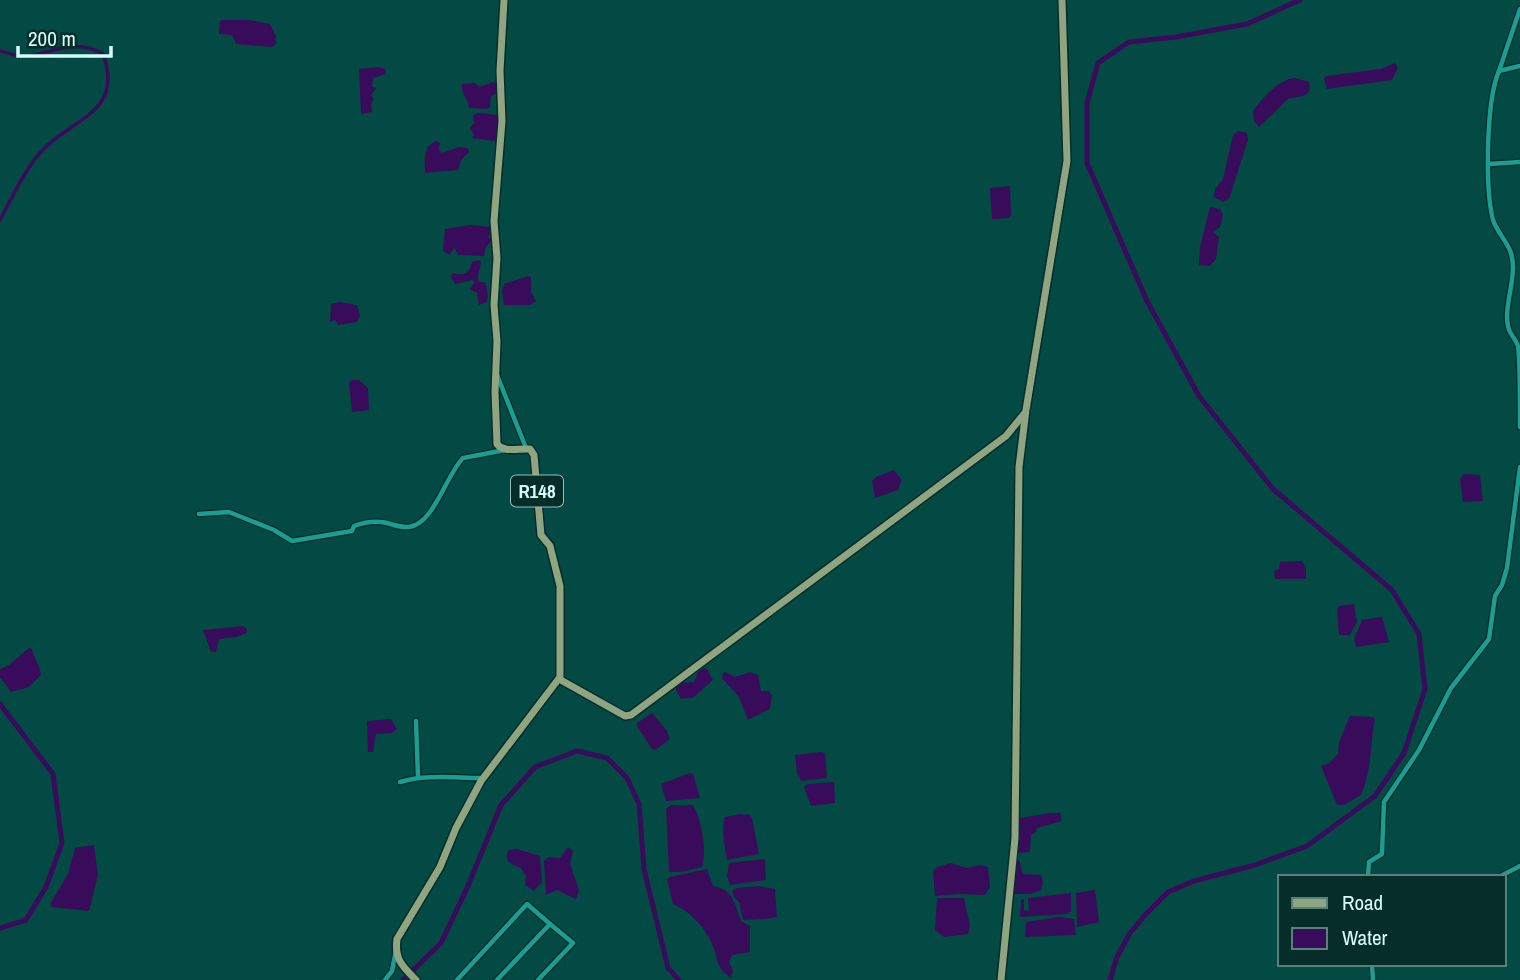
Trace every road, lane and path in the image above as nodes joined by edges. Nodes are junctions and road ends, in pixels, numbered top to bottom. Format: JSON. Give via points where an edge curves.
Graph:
{"nodes":[{"id":1,"x":504,"y":0,"type":"edge"},
{"id":2,"x":1062,"y":0,"type":"edge"},
{"id":3,"x":1520,"y":9,"type":"edge"},
{"id":4,"x":1520,"y":66,"type":"edge"},
{"id":5,"x":1499,"y":71,"type":"junction"},
{"id":6,"x":1520,"y":162,"type":"edge"},
{"id":7,"x":1489,"y":164,"type":"junction"},
{"id":8,"x":1518,"y":343,"type":"edge"},
{"id":9,"x":496,"y":373,"type":"junction"},
{"id":10,"x":1026,"y":410,"type":"junction"},
{"id":11,"x":1520,"y":427,"type":"edge"},
{"id":12,"x":527,"y":449,"type":"junction"},
{"id":13,"x":506,"y":450,"type":"junction"},
{"id":14,"x":1520,"y":467,"type":"edge"},
{"id":15,"x":199,"y":514,"type":"dead end"},
{"id":16,"x":559,"y":679,"type":"junction"},
{"id":17,"x":416,"y":721,"type":"dead end"},
{"id":18,"x":418,"y":777,"type":"junction"},
{"id":19,"x":483,"y":778,"type":"junction"},
{"id":20,"x":400,"y":782,"type":"dead end"},
{"id":21,"x":1520,"y":866,"type":"edge"},
{"id":22,"x":1368,"y":875,"type":"edge"},
{"id":23,"x":1503,"y":875,"type":"edge"},
{"id":24,"x":550,"y":924,"type":"junction"},
{"id":25,"x":396,"y":949,"type":"junction"},
{"id":26,"x":385,"y":980,"type":"edge"},
{"id":27,"x":416,"y":980,"type":"edge"},
{"id":28,"x":458,"y":980,"type":"edge"},
{"id":29,"x":497,"y":980,"type":"edge"},
{"id":30,"x":538,"y":980,"type":"edge"},
{"id":31,"x":1001,"y":980,"type":"edge"}],
"edges":[{"from":1,"to":9,"type":"main road","number":"R148","via":[[494,221]]},
{"from":2,"to":10,"type":"main road","via":[[1067,162]]},
{"from":3,"to":5,"type":"street"},
{"from":4,"to":5,"type":"street"},
{"from":5,"to":7,"type":"street","via":[[1491,103]]},
{"from":6,"to":7,"type":"street"},
{"from":7,"to":8,"type":"street","via":[[1493,220],[1511,253],[1508,330]]},
{"from":8,"to":11,"type":"street"},
{"from":9,"to":12,"type":"street"},
{"from":9,"to":13,"type":"main road","number":"R148","via":[[497,444]]},
{"from":10,"to":16,"type":"main road","via":[[1006,436],[631,716]]},
{"from":10,"to":31,"type":"main road","via":[[1018,520],[1015,838]]},
{"from":12,"to":13,"type":"main road","number":"R148"},
{"from":12,"to":16,"type":"main road","number":"R148","via":[[534,455],[541,535],[550,546],[559,586]]},
{"from":13,"to":15,"type":"street","via":[[463,458],[421,521],[408,527],[371,522],[354,526],[352,531],[292,541],[229,512]]},
{"from":14,"to":22,"type":"street","via":[[1507,568],[1495,596],[1489,639],[1451,688],[1419,750],[1384,802],[1382,855],[1369,862]]},
{"from":16,"to":19,"type":"main road"},
{"from":17,"to":18,"type":"street"},
{"from":18,"to":19,"type":"street"},
{"from":18,"to":20,"type":"street"},
{"from":19,"to":25,"type":"main road","via":[[440,867],[397,939]]},
{"from":21,"to":23,"type":"street"},
{"from":24,"to":28,"type":"street","via":[[527,904]]},
{"from":24,"to":29,"type":"street"},
{"from":24,"to":30,"type":"street","via":[[573,943]]},
{"from":25,"to":26,"type":"street","via":[[392,971]]},
{"from":25,"to":27,"type":"main road","via":[[398,961]]}]}
